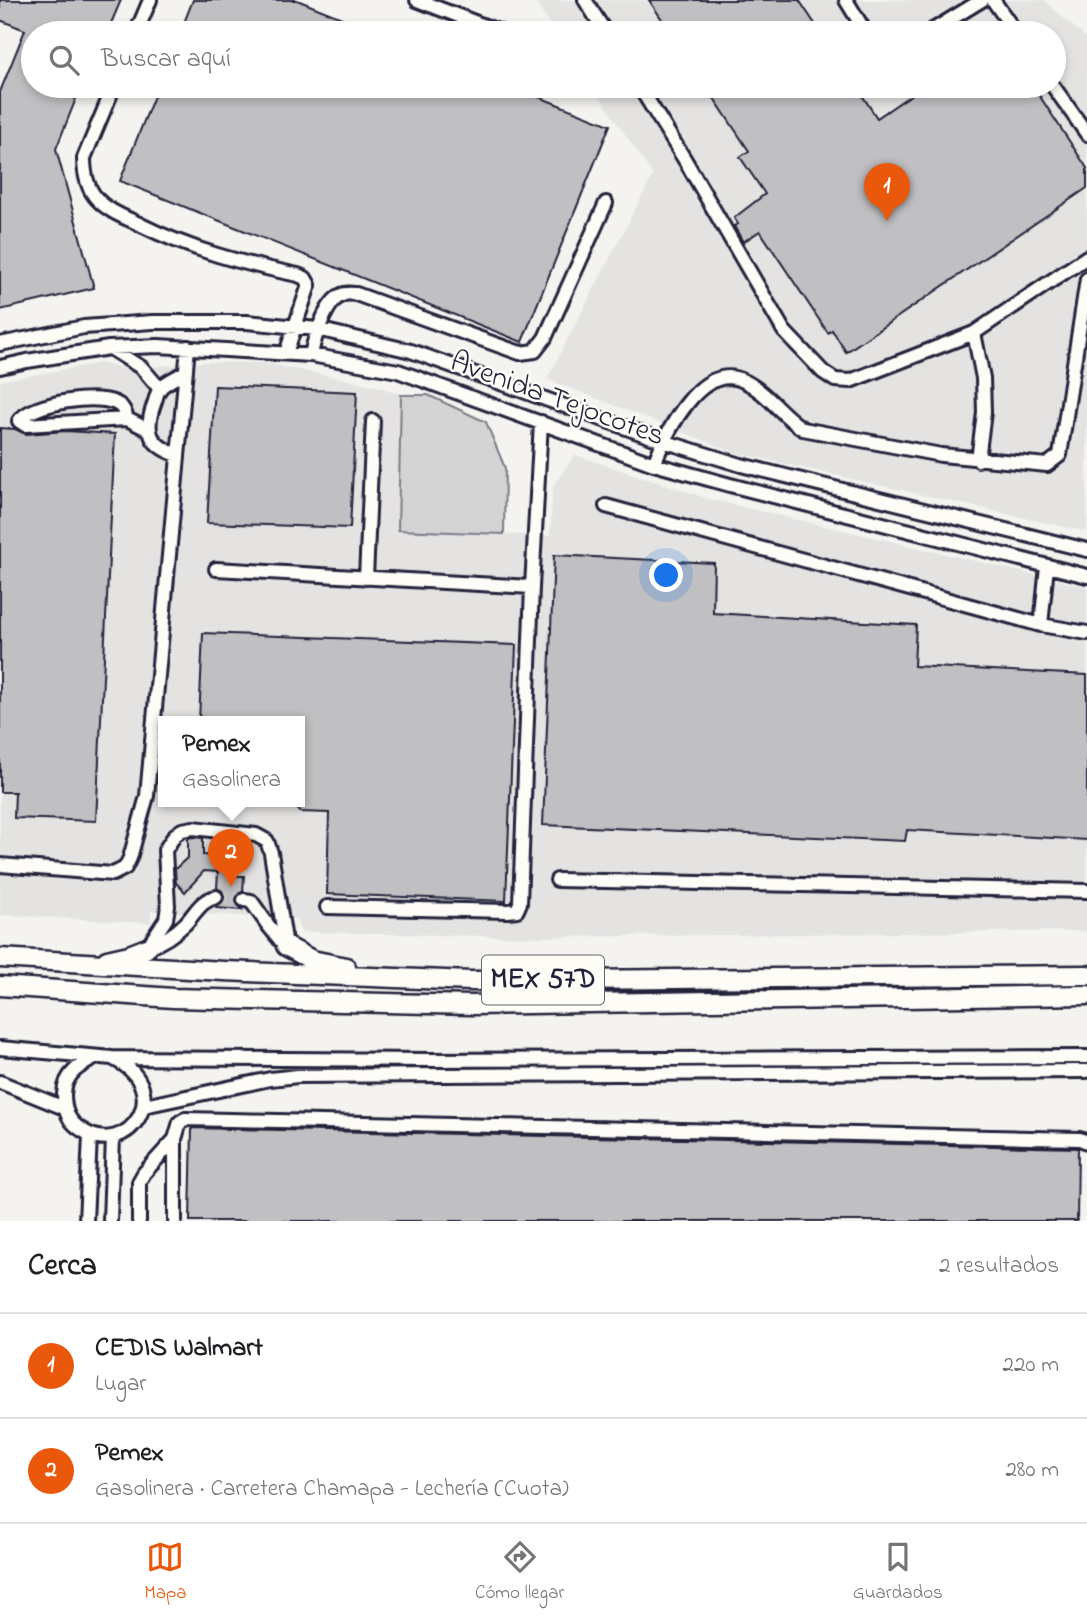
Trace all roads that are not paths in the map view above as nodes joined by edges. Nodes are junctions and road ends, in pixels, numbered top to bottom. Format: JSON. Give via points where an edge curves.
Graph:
{"nodes":[{"id":1,"x":150,"y":0,"type":"edge"},
{"id":2,"x":417,"y":0,"type":"edge"},
{"id":3,"x":585,"y":0,"type":"edge"},
{"id":4,"x":846,"y":0,"type":"edge"},
{"id":5,"x":982,"y":0,"type":"edge"},
{"id":6,"x":993,"y":0,"type":"edge"},
{"id":7,"x":141,"y":21,"type":"edge"},
{"id":8,"x":472,"y":21,"type":"edge"},
{"id":9,"x":598,"y":21,"type":"edge"},
{"id":10,"x":859,"y":21,"type":"edge"},
{"id":11,"x":948,"y":21,"type":"edge"},
{"id":12,"x":1008,"y":21,"type":"edge"},
{"id":13,"x":109,"y":98,"type":"edge"},
{"id":14,"x":646,"y":98,"type":"edge"},
{"id":15,"x":1062,"y":98,"type":"edge"},
{"id":16,"x":1087,"y":134,"type":"edge"},
{"id":17,"x":606,"y":203,"type":"dead end"},
{"id":18,"x":1087,"y":257,"type":"edge"},
{"id":19,"x":1087,"y":279,"type":"edge"},
{"id":20,"x":294,"y":326,"type":"junction"},
{"id":21,"x":317,"y":329,"type":"junction"},
{"id":22,"x":974,"y":333,"type":"junction"},
{"id":23,"x":0,"y":344,"type":"edge"},
{"id":24,"x":188,"y":347,"type":"junction"},
{"id":25,"x":109,"y":348,"type":"junction"},
{"id":26,"x":286,"y":354,"type":"junction"},
{"id":27,"x":311,"y":355,"type":"junction"},
{"id":28,"x":0,"y":367,"type":"edge"},
{"id":29,"x":184,"y":373,"type":"junction"},
{"id":30,"x":160,"y":389,"type":"junction"},
{"id":31,"x":127,"y":419,"type":"junction"},
{"id":32,"x":373,"y":421,"type":"dead end"},
{"id":33,"x":541,"y":422,"type":"junction"},
{"id":34,"x":149,"y":430,"type":"junction"},
{"id":35,"x":663,"y":441,"type":"junction"},
{"id":36,"x":178,"y":455,"type":"junction"},
{"id":37,"x":978,"y":460,"type":"junction"},
{"id":38,"x":654,"y":464,"type":"junction"},
{"id":39,"x":606,"y":506,"type":"dead end"},
{"id":40,"x":1087,"y":550,"type":"edge"},
{"id":41,"x":1047,"y":566,"type":"junction"},
{"id":42,"x":216,"y":569,"type":"dead end"},
{"id":43,"x":1087,"y":576,"type":"edge"},
{"id":44,"x":366,"y":578,"type":"junction"},
{"id":45,"x":531,"y":587,"type":"junction"},
{"id":46,"x":1041,"y":625,"type":"junction"},
{"id":47,"x":1087,"y":634,"type":"edge"},
{"id":48,"x":0,"y":865,"type":"edge"},
{"id":49,"x":557,"y":880,"type":"dead end"},
{"id":50,"x":1087,"y":891,"type":"edge"},
{"id":51,"x":216,"y":897,"type":"dead end"},
{"id":52,"x":244,"y":900,"type":"tunnel mouth"},
{"id":53,"x":327,"y":907,"type":"dead end"},
{"id":54,"x":286,"y":946,"type":"junction"},
{"id":55,"x":147,"y":948,"type":"junction"},
{"id":56,"x":0,"y":958,"type":"edge"},
{"id":57,"x":58,"y":963,"type":"junction"},
{"id":58,"x":1087,"y":975,"type":"edge"},
{"id":59,"x":471,"y":981,"type":"junction"},
{"id":60,"x":0,"y":986,"type":"edge"},
{"id":61,"x":1087,"y":995,"type":"edge"},
{"id":62,"x":0,"y":1048,"type":"edge"},
{"id":63,"x":98,"y":1057,"type":"junction"},
{"id":64,"x":1087,"y":1057,"type":"edge"},
{"id":65,"x":112,"y":1058,"type":"junction"},
{"id":66,"x":1087,"y":1071,"type":"edge"},
{"id":67,"x":0,"y":1082,"type":"edge"},
{"id":68,"x":144,"y":1106,"type":"junction"},
{"id":69,"x":64,"y":1108,"type":"junction"},
{"id":70,"x":90,"y":1136,"type":"junction"},
{"id":71,"x":113,"y":1137,"type":"junction"},
{"id":72,"x":175,"y":1139,"type":"junction"},
{"id":73,"x":1087,"y":1142,"type":"edge"},
{"id":74,"x":86,"y":1221,"type":"edge"},
{"id":75,"x":110,"y":1221,"type":"edge"},
{"id":76,"x":139,"y":1221,"type":"edge"},
{"id":77,"x":175,"y":1221,"type":"edge"}],
"edges":[{"from":1,"to":7,"type":"street"},
{"from":2,"to":8,"type":"street"},
{"from":3,"to":9,"type":"street"},
{"from":4,"to":10,"type":"street"},
{"from":5,"to":11,"type":"street"},
{"from":6,"to":12,"type":"street"},
{"from":13,"to":20,"type":"street","via":[[84,158],[84,170],[96,197],[110,209],[172,240],[232,261],[305,278],[309,285]]},
{"from":14,"to":22,"type":"street","via":[[784,331],[823,372],[835,380],[850,381]]},
{"from":15,"to":16,"type":"street"},
{"from":17,"to":21,"type":"street","via":[[535,351],[520,353],[356,294],[337,297]]},
{"from":18,"to":22,"type":"street"},
{"from":19,"to":37,"type":"street","via":[[1060,455],[1047,465]]},
{"from":20,"to":21,"type":"street","name":"Avenida Tejocotes"},
{"from":20,"to":23,"type":"street","name":"Avenida Tejocotes","via":[[152,322],[84,327]]},
{"from":20,"to":26,"type":"street"},
{"from":21,"to":27,"type":"street"},
{"from":21,"to":35,"type":"street","name":"Avenida Tejocotes","via":[[411,351]]},
{"from":22,"to":37,"type":"street","via":[[983,378]]},
{"from":24,"to":25,"type":"street","name":"Avenida Tejocotes"},
{"from":24,"to":26,"type":"street","name":"Avenida Tejocotes"},
{"from":24,"to":29,"type":"street"},
{"from":25,"to":28,"type":"street","name":"Avenida Tejocotes"},
{"from":25,"to":30,"type":"street","via":[[142,368]]},
{"from":26,"to":27,"type":"street","name":"Avenida Tejocotes"},
{"from":27,"to":33,"type":"street","name":"Avenida Tejocotes","via":[[398,370]]},
{"from":29,"to":30,"type":"street"},
{"from":29,"to":36,"type":"street"},
{"from":30,"to":34,"type":"street"},
{"from":31,"to":31,"type":"street","via":[[25,425],[19,421],[24,414],[43,408],[93,399],[116,402]]},
{"from":31,"to":34,"type":"street"},
{"from":32,"to":44,"type":"street"},
{"from":33,"to":38,"type":"street","name":"Avenida Tejocotes"},
{"from":33,"to":45,"type":"street"},
{"from":34,"to":36,"type":"street","via":[[162,450]]},
{"from":35,"to":37,"type":"street","via":[[688,400],[707,384],[743,380],[803,429]]},
{"from":35,"to":38,"type":"street"},
{"from":35,"to":40,"type":"street","name":"Avenida Tejocotes","via":[[741,466]]},
{"from":36,"to":48,"type":"street","via":[[146,796],[131,858],[113,874]]},
{"from":38,"to":41,"type":"street","name":"Avenida Tejocotes"},
{"from":39,"to":46,"type":"street"},
{"from":41,"to":43,"type":"street","name":"Avenida Tejocotes"},
{"from":41,"to":46,"type":"street"},
{"from":42,"to":44,"type":"street"},
{"from":44,"to":45,"type":"street"},
{"from":45,"to":53,"type":"street","via":[[517,910]]},
{"from":46,"to":47,"type":"street"},
{"from":49,"to":50,"type":"street"},
{"from":51,"to":55,"type":"street","via":[[203,902],[165,941]]},
{"from":52,"to":54,"type":"street","via":[[251,901]]},
{"from":54,"to":55,"type":"street","via":[[267,841],[256,835],[193,828],[174,835],[165,850],[169,906]]},
{"from":54,"to":59,"type":"highway","via":[[337,967]]},
{"from":55,"to":57,"type":"highway","via":[[113,959]]},
{"from":56,"to":57,"type":"highway","number":"MEX 57D"},
{"from":57,"to":59,"type":"highway","number":"MEX 57D"},
{"from":58,"to":59,"type":"highway","number":"MEX 57D"},
{"from":60,"to":61,"type":"highway","number":"MEX 57D","via":[[173,998],[472,1005]]},
{"from":62,"to":63,"type":"street"},
{"from":63,"to":65,"type":"street"},
{"from":63,"to":69,"type":"street","via":[[77,1066],[64,1086]]},
{"from":64,"to":65,"type":"street"},
{"from":65,"to":68,"type":"street","via":[[131,1067],[143,1085]]},
{"from":66,"to":68,"type":"street","via":[[298,1076]]},
{"from":67,"to":69,"type":"street"},
{"from":68,"to":71,"type":"street","via":[[127,1131]]},
{"from":69,"to":70,"type":"street","via":[[74,1125]]},
{"from":70,"to":71,"type":"street"},
{"from":70,"to":74,"type":"street"},
{"from":71,"to":75,"type":"street"},
{"from":72,"to":73,"type":"street","via":[[185,1119]]},
{"from":72,"to":76,"type":"street","via":[[139,1182]]},
{"from":72,"to":77,"type":"street"}]}
